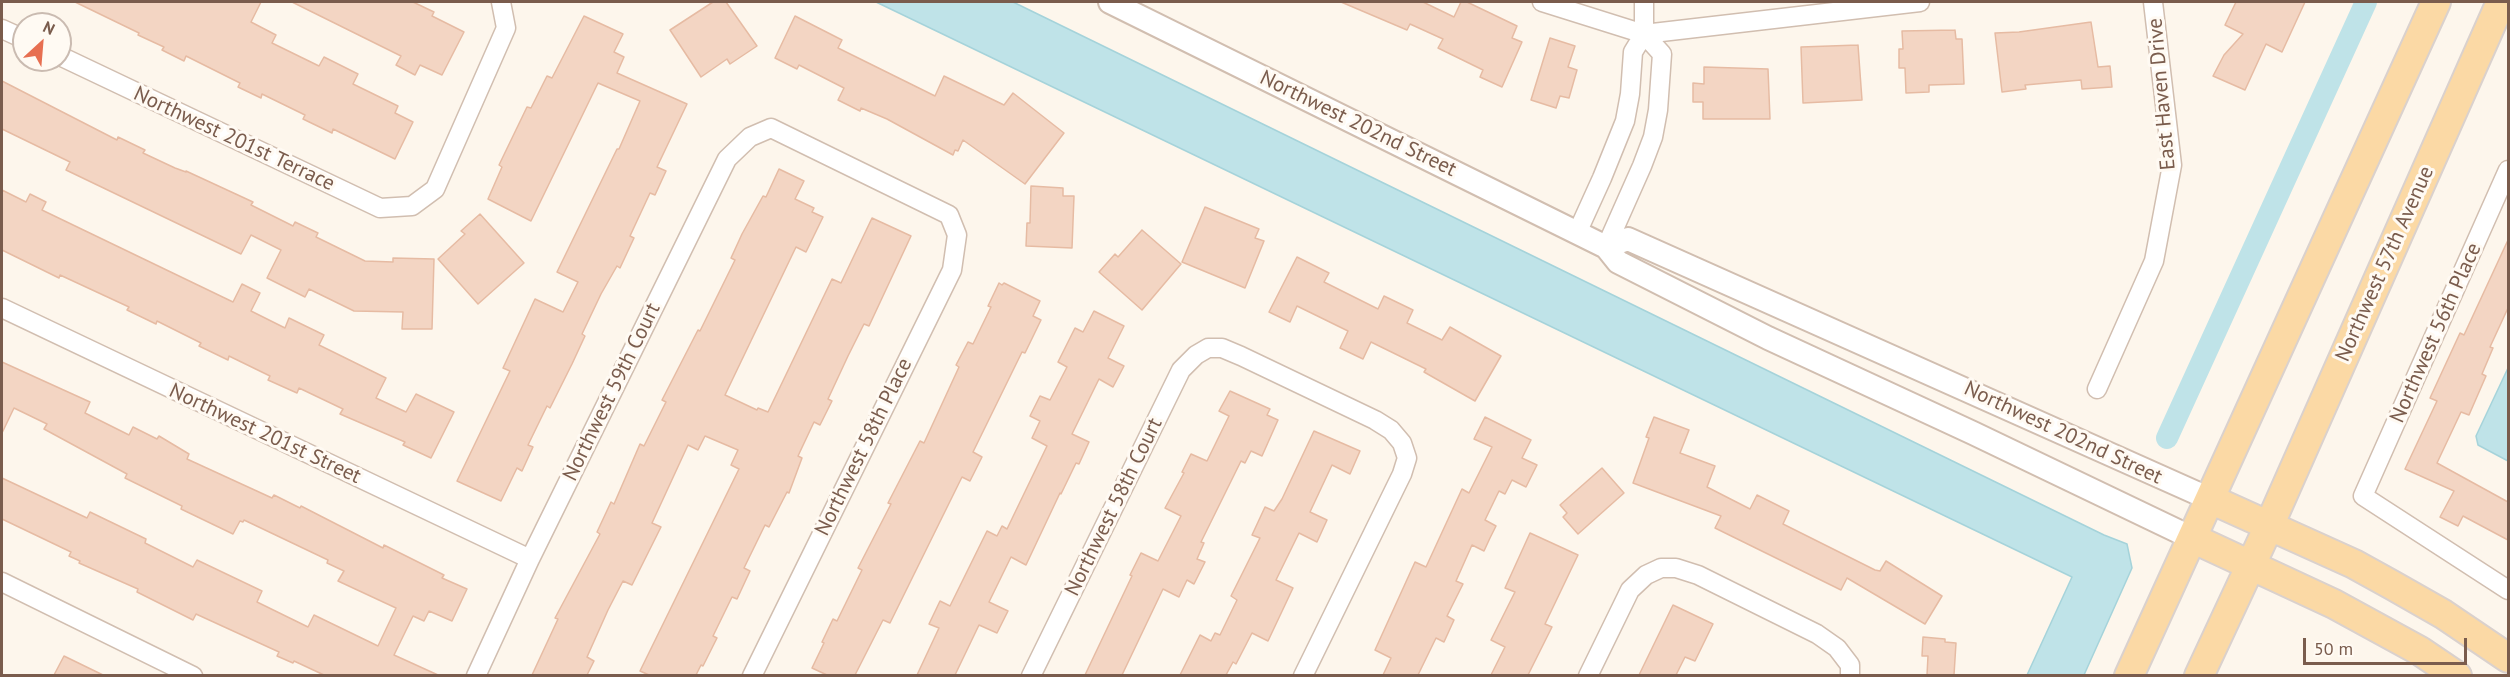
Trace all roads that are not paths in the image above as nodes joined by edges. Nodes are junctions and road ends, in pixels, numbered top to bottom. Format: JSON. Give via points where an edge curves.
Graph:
{"nodes":[{"id":1,"x":501,"y":2,"type":"edge"},
{"id":2,"x":1110,"y":2,"type":"edge"},
{"id":3,"x":1542,"y":2,"type":"edge"},
{"id":4,"x":1644,"y":2,"type":"edge"},
{"id":5,"x":1920,"y":2,"type":"edge"},
{"id":6,"x":2153,"y":2,"type":"edge"},
{"id":7,"x":2436,"y":2,"type":"edge"},
{"id":8,"x":2501,"y":2,"type":"edge"},
{"id":9,"x":1861,"y":4,"type":"edge"},
{"id":10,"x":1644,"y":34,"type":"junction"},
{"id":11,"x":72,"y":62,"type":"edge"},
{"id":12,"x":1630,"y":94,"type":"junction"},
{"id":13,"x":1659,"y":97,"type":"junction"},
{"id":14,"x":771,"y":128,"type":"joint"},
{"id":15,"x":1617,"y":142,"type":"junction"},
{"id":16,"x":1646,"y":155,"type":"junction"},
{"id":17,"x":2508,"y":170,"type":"edge"},
{"id":18,"x":1576,"y":233,"type":"junction"},
{"id":19,"x":1606,"y":247,"type":"junction"},
{"id":20,"x":2,"y":308,"type":"edge"},
{"id":21,"x":2097,"y":388,"type":"dead end"},
{"id":22,"x":2210,"y":499,"type":"junction"},
{"id":23,"x":2269,"y":526,"type":"junction"},
{"id":24,"x":2192,"y":538,"type":"junction"},
{"id":25,"x":530,"y":560,"type":"junction"},
{"id":26,"x":2251,"y":566,"type":"junction"},
{"id":27,"x":2,"y":582,"type":"edge"},
{"id":28,"x":2508,"y":590,"type":"edge"},
{"id":29,"x":2508,"y":658,"type":"edge"},
{"id":30,"x":162,"y":669,"type":"edge"},
{"id":31,"x":1850,"y":670,"type":"edge"},
{"id":32,"x":193,"y":675,"type":"edge"},
{"id":33,"x":476,"y":675,"type":"edge"},
{"id":34,"x":752,"y":675,"type":"edge"},
{"id":35,"x":1031,"y":675,"type":"edge"},
{"id":36,"x":1303,"y":675,"type":"edge"},
{"id":37,"x":1588,"y":675,"type":"edge"},
{"id":38,"x":2129,"y":675,"type":"edge"},
{"id":39,"x":2199,"y":675,"type":"edge"},
{"id":40,"x":2457,"y":675,"type":"edge"}],
"edges":[{"from":1,"to":11,"type":"street","name":"Northwest 201st Terrace","via":[[506,28],[435,189],[412,206],[380,208]]},
{"from":2,"to":18,"type":"street","name":"Northwest 202nd Street"},
{"from":3,"to":10,"type":"street"},
{"from":4,"to":10,"type":"street"},
{"from":5,"to":9,"type":"street"},
{"from":6,"to":21,"type":"street","name":"East Haven Drive","via":[[2172,165],[2154,261]]},
{"from":7,"to":22,"type":"main road"},
{"from":8,"to":23,"type":"main road","name":"Northwest 57th Avenue"},
{"from":9,"to":10,"type":"street"},
{"from":10,"to":12,"type":"street","via":[[1633,52]]},
{"from":10,"to":13,"type":"street","via":[[1662,54]]},
{"from":12,"to":13,"type":"street"},
{"from":12,"to":15,"type":"street"},
{"from":13,"to":16,"type":"street"},
{"from":14,"to":25,"type":"street","name":"Northwest 59th Court","via":[[750,137],[727,159]]},
{"from":14,"to":34,"type":"street","name":"Northwest 58th Place","via":[[949,215],[957,235],[952,270]]},
{"from":15,"to":16,"type":"street"},
{"from":15,"to":18,"type":"street"},
{"from":16,"to":19,"type":"street"},
{"from":17,"to":28,"type":"street","name":"Northwest 56th Place","via":[[2363,496]]},
{"from":18,"to":19,"type":"street","name":"Northwest 202nd Street"},
{"from":19,"to":22,"type":"street","name":"Northwest 202nd Street","via":[[1628,238]]},
{"from":19,"to":24,"type":"street","name":"Northwest 202nd Street","via":[[1618,262],[1768,338]]},
{"from":20,"to":25,"type":"street","name":"Northwest 201st Street"},
{"from":22,"to":23,"type":"main road","name":"Northwest 202nd Street"},
{"from":22,"to":24,"type":"main road"},
{"from":23,"to":26,"type":"main road","name":"Northwest 57th Avenue"},
{"from":23,"to":29,"type":"main road","name":"Northwest 202nd Street","via":[[2354,564],[2443,614]]},
{"from":24,"to":26,"type":"main road","name":"Northwest 202nd Street"},
{"from":24,"to":38,"type":"main road"},
{"from":25,"to":33,"type":"street","name":"Northwest 59th Court"},
{"from":26,"to":39,"type":"main road","name":"Northwest 57th Avenue"},
{"from":26,"to":40,"type":"main road","name":"Northwest 202nd Street","via":[[2371,623]]},
{"from":27,"to":30,"type":"street"},
{"from":30,"to":32,"type":"street"},
{"from":31,"to":37,"type":"street","via":[[1838,648],[1817,634],[1698,575],[1660,568],[1630,590]]},
{"from":35,"to":36,"type":"street","name":"Northwest 58th Court","via":[[1181,370],[1208,348],[1222,348],[1391,429],[1407,458]]}]}
